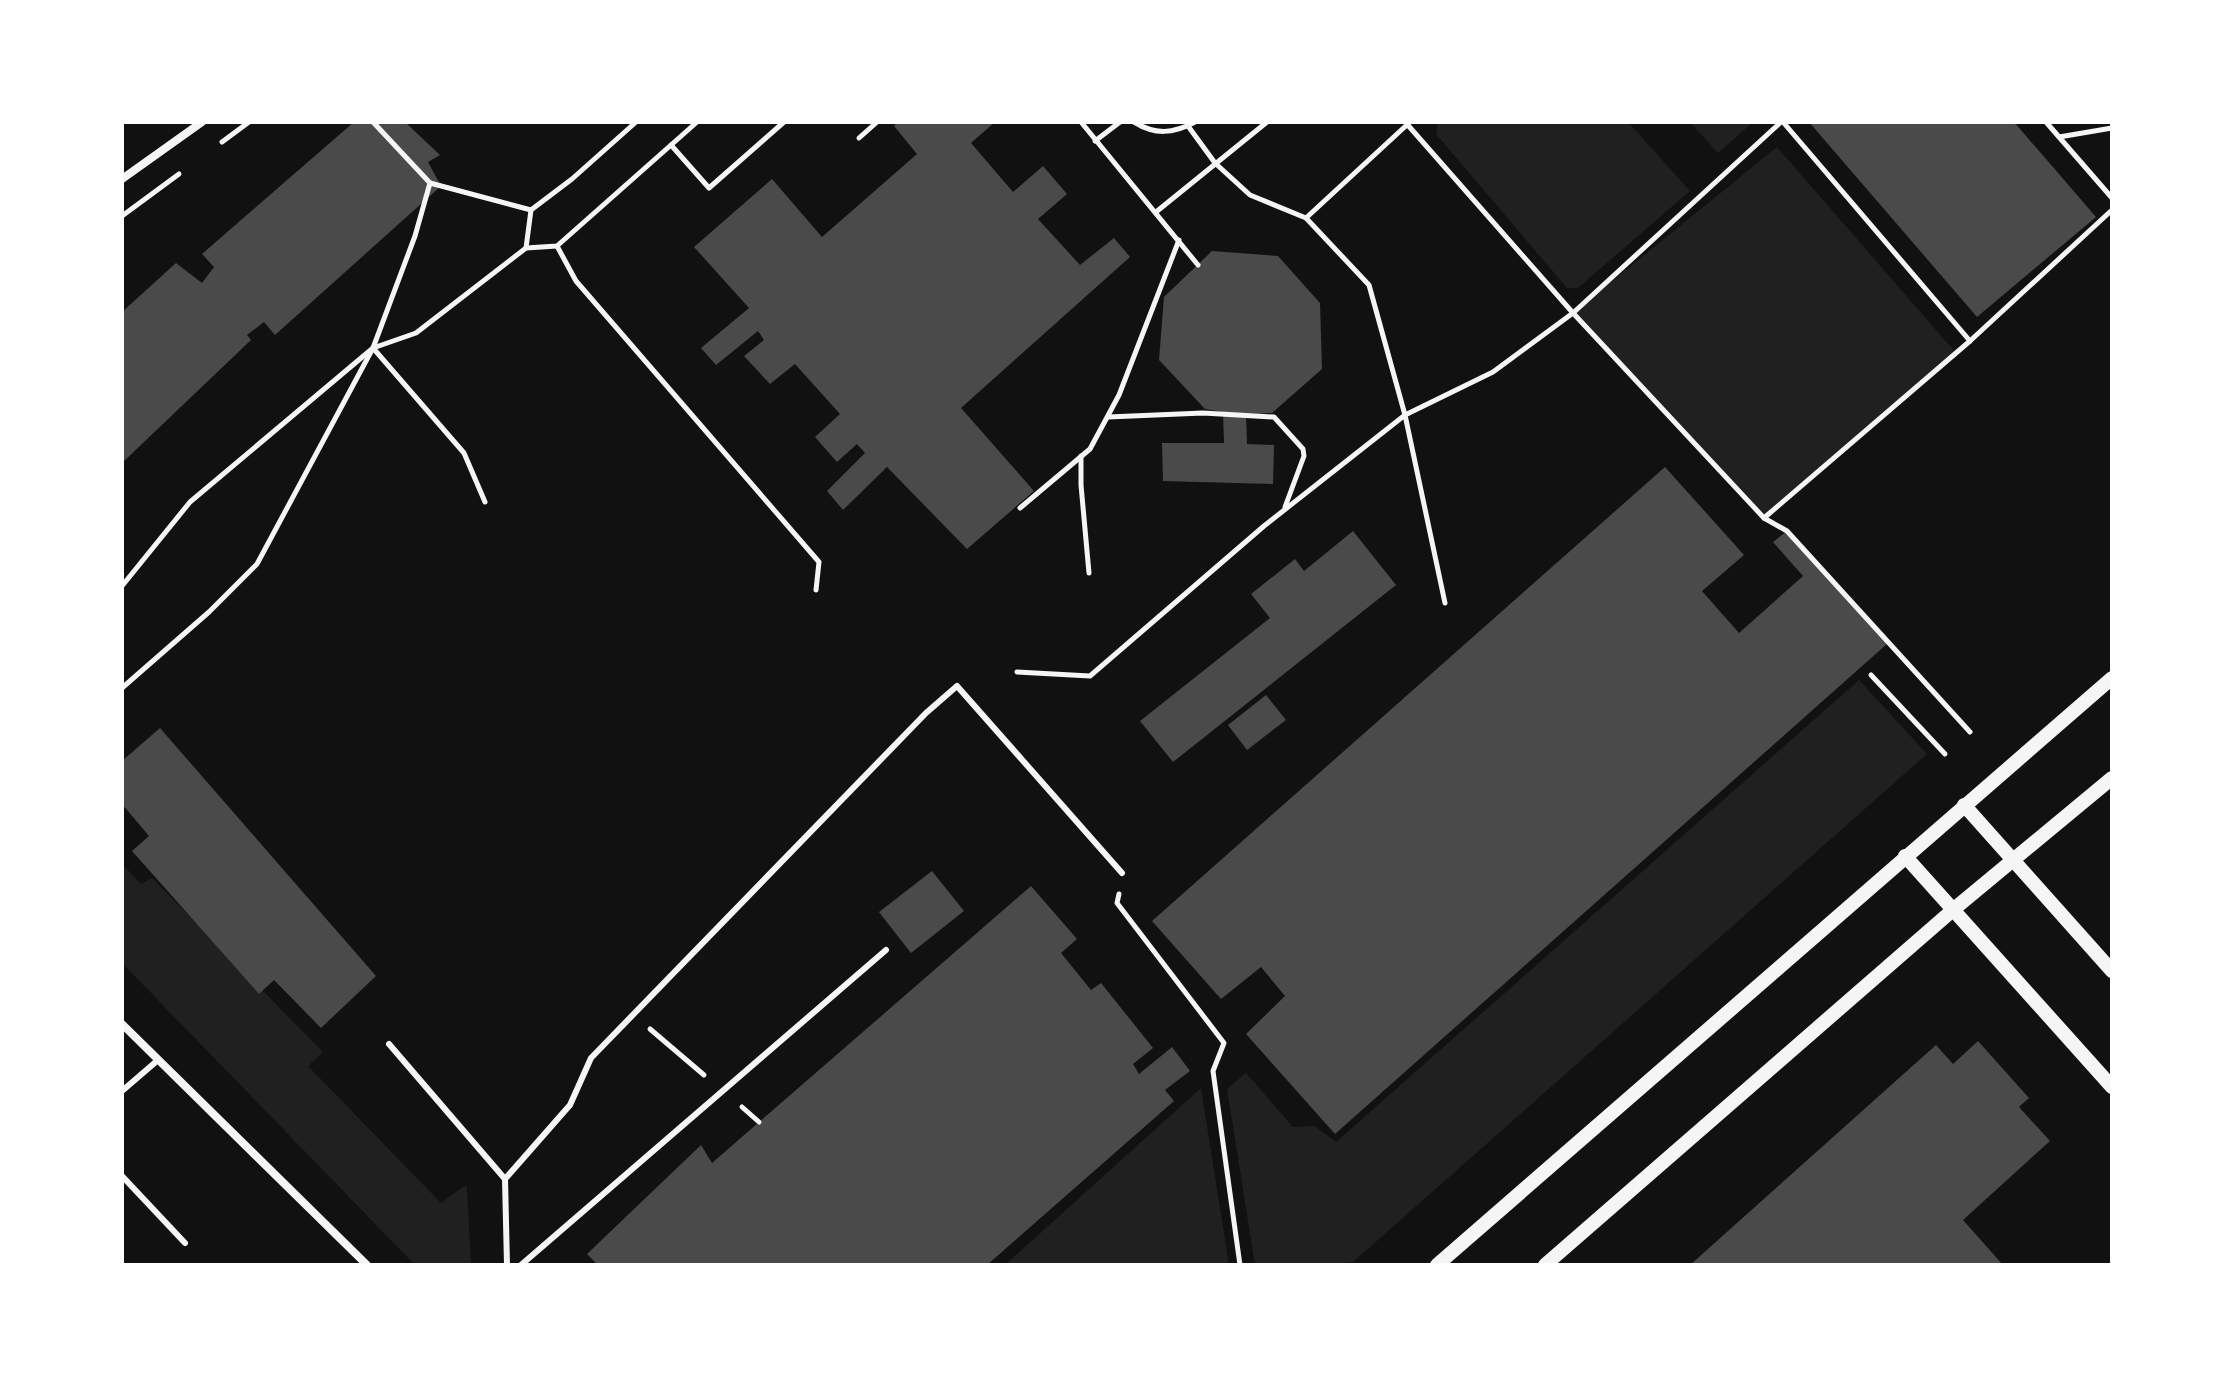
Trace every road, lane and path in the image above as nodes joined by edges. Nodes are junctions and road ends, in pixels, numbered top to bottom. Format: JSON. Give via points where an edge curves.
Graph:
{"nodes":[{"id":1,"x":202,"y":122,"type":"edge"},
{"id":2,"x":373,"y":122,"type":"edge"},
{"id":3,"x":636,"y":122,"type":"edge"},
{"id":4,"x":697,"y":122,"type":"edge"},
{"id":5,"x":784,"y":122,"type":"edge"},
{"id":6,"x":877,"y":122,"type":"edge"},
{"id":7,"x":1081,"y":122,"type":"edge"},
{"id":8,"x":1120,"y":122,"type":"edge"},
{"id":9,"x":1134,"y":122,"type":"edge"},
{"id":10,"x":1195,"y":122,"type":"edge"},
{"id":11,"x":1267,"y":122,"type":"edge"},
{"id":12,"x":1782,"y":122,"type":"edge"},
{"id":13,"x":2046,"y":122,"type":"edge"},
{"id":14,"x":1408,"y":123,"type":"edge"},
{"id":15,"x":1188,"y":126,"type":"junction"},
{"id":16,"x":2112,"y":128,"type":"edge"},
{"id":17,"x":2059,"y":137,"type":"junction"},
{"id":18,"x":859,"y":138,"type":"dead end"},
{"id":19,"x":1095,"y":141,"type":"junction"},
{"id":20,"x":671,"y":145,"type":"junction"},
{"id":21,"x":1215,"y":163,"type":"junction"},
{"id":22,"x":122,"y":179,"type":"edge"},
{"id":23,"x":430,"y":183,"type":"junction"},
{"id":24,"x":2112,"y":198,"type":"edge"},
{"id":25,"x":531,"y":210,"type":"junction"},
{"id":26,"x":2112,"y":210,"type":"edge"},
{"id":27,"x":1156,"y":212,"type":"junction"},
{"id":28,"x":1306,"y":218,"type":"junction"},
{"id":29,"x":1179,"y":240,"type":"junction"},
{"id":30,"x":557,"y":246,"type":"junction"},
{"id":31,"x":526,"y":248,"type":"junction"},
{"id":32,"x":1198,"y":265,"type":"dead end"},
{"id":33,"x":1573,"y":313,"type":"junction"},
{"id":34,"x":1970,"y":341,"type":"junction"},
{"id":35,"x":373,"y":348,"type":"junction"},
{"id":36,"x":1405,"y":415,"type":"junction"},
{"id":37,"x":1108,"y":417,"type":"junction"},
{"id":38,"x":1081,"y":456,"type":"junction"},
{"id":39,"x":485,"y":502,"type":"dead end"},
{"id":40,"x":1020,"y":508,"type":"dead end"},
{"id":41,"x":1283,"y":510,"type":"junction"},
{"id":42,"x":1764,"y":518,"type":"junction"},
{"id":43,"x":1089,"y":573,"type":"dead end"},
{"id":44,"x":122,"y":586,"type":"edge"},
{"id":45,"x":816,"y":590,"type":"dead end"},
{"id":46,"x":1445,"y":603,"type":"dead end"},
{"id":47,"x":1017,"y":672,"type":"dead end"},
{"id":48,"x":1871,"y":675,"type":"dead end"},
{"id":49,"x":2112,"y":678,"type":"edge"},
{"id":50,"x":122,"y":688,"type":"edge"},
{"id":51,"x":1970,"y":732,"type":"dead end"},
{"id":52,"x":1945,"y":754,"type":"dead end"},
{"id":53,"x":2112,"y":778,"type":"edge"},
{"id":54,"x":1964,"y":805,"type":"junction"},
{"id":55,"x":1905,"y":856,"type":"junction"},
{"id":56,"x":2013,"y":858,"type":"junction"},
{"id":57,"x":1122,"y":873,"type":"joint"},
{"id":58,"x":1954,"y":909,"type":"junction"},
{"id":59,"x":886,"y":950,"type":"dead end"},
{"id":60,"x":2112,"y":971,"type":"edge"},
{"id":61,"x":122,"y":1024,"type":"edge"},
{"id":62,"x":389,"y":1044,"type":"dead end"},
{"id":63,"x":158,"y":1060,"type":"junction"},
{"id":64,"x":2112,"y":1087,"type":"edge"},
{"id":65,"x":122,"y":1091,"type":"edge"},
{"id":66,"x":122,"y":1176,"type":"edge"},
{"id":67,"x":505,"y":1179,"type":"junction"},
{"id":68,"x":185,"y":1243,"type":"dead end"},
{"id":69,"x":367,"y":1265,"type":"edge"},
{"id":70,"x":507,"y":1265,"type":"edge"},
{"id":71,"x":521,"y":1265,"type":"edge"},
{"id":72,"x":1240,"y":1265,"type":"edge"},
{"id":73,"x":1437,"y":1265,"type":"edge"},
{"id":74,"x":1545,"y":1265,"type":"edge"}],
"edges":[{"from":1,"to":22,"type":"street"},
{"from":2,"to":23,"type":"path"},
{"from":3,"to":25,"type":"path"},
{"from":4,"to":20,"type":"path"},
{"from":5,"to":20,"type":"path","via":[[709,188]]},
{"from":6,"to":18,"type":"path"},
{"from":7,"to":19,"type":"path"},
{"from":8,"to":19,"type":"path"},
{"from":9,"to":15,"type":"path","via":[[1165,133]]},
{"from":10,"to":15,"type":"path"},
{"from":11,"to":21,"type":"path"},
{"from":12,"to":33,"type":"path"},
{"from":12,"to":34,"type":"path"},
{"from":13,"to":17,"type":"path"},
{"from":14,"to":28,"type":"path"},
{"from":14,"to":33,"type":"path"},
{"from":15,"to":21,"type":"path"},
{"from":16,"to":17,"type":"path"},
{"from":17,"to":24,"type":"path"},
{"from":19,"to":27,"type":"path"},
{"from":20,"to":30,"type":"path"},
{"from":21,"to":27,"type":"path"},
{"from":21,"to":28,"type":"path","via":[[1250,195]]},
{"from":23,"to":25,"type":"path"},
{"from":23,"to":35,"type":"path"},
{"from":25,"to":31,"type":"path"},
{"from":26,"to":34,"type":"path"},
{"from":27,"to":29,"type":"path"},
{"from":28,"to":36,"type":"path","via":[[1369,285]]},
{"from":29,"to":32,"type":"path"},
{"from":29,"to":37,"type":"path"},
{"from":30,"to":31,"type":"path"},
{"from":30,"to":45,"type":"path","via":[[576,281],[819,562]]},
{"from":31,"to":35,"type":"path","via":[[416,333]]},
{"from":33,"to":36,"type":"path","via":[[1493,372]]},
{"from":33,"to":42,"type":"path"},
{"from":34,"to":42,"type":"path"},
{"from":35,"to":39,"type":"path","via":[[464,453]]},
{"from":35,"to":44,"type":"path","via":[[190,502]]},
{"from":35,"to":50,"type":"path","via":[[257,564]]},
{"from":36,"to":41,"type":"path"},
{"from":36,"to":46,"type":"path"},
{"from":37,"to":38,"type":"path"},
{"from":37,"to":41,"type":"path","via":[[1274,417],[1304,456]]},
{"from":38,"to":40,"type":"path"},
{"from":38,"to":43,"type":"path"},
{"from":41,"to":47,"type":"path","via":[[1090,676]]},
{"from":42,"to":51,"type":"path","via":[[1787,531]]},
{"from":48,"to":52,"type":"path"},
{"from":49,"to":54,"type":"street"},
{"from":53,"to":56,"type":"street"},
{"from":54,"to":55,"type":"street"},
{"from":54,"to":56,"type":"street"},
{"from":55,"to":58,"type":"street"},
{"from":55,"to":73,"type":"street"},
{"from":56,"to":58,"type":"street"},
{"from":56,"to":60,"type":"street"},
{"from":57,"to":67,"type":"lane","via":[[957,686],[591,1058],[570,1105]]},
{"from":57,"to":72,"type":"path","via":[[1117,903],[1224,1043],[1213,1071]]},
{"from":58,"to":64,"type":"street"},
{"from":58,"to":74,"type":"street"},
{"from":59,"to":71,"type":"lane"},
{"from":61,"to":63,"type":"street"},
{"from":62,"to":67,"type":"lane"},
{"from":63,"to":65,"type":"lane"},
{"from":63,"to":69,"type":"street"},
{"from":66,"to":68,"type":"lane"},
{"from":67,"to":70,"type":"lane"}]}
